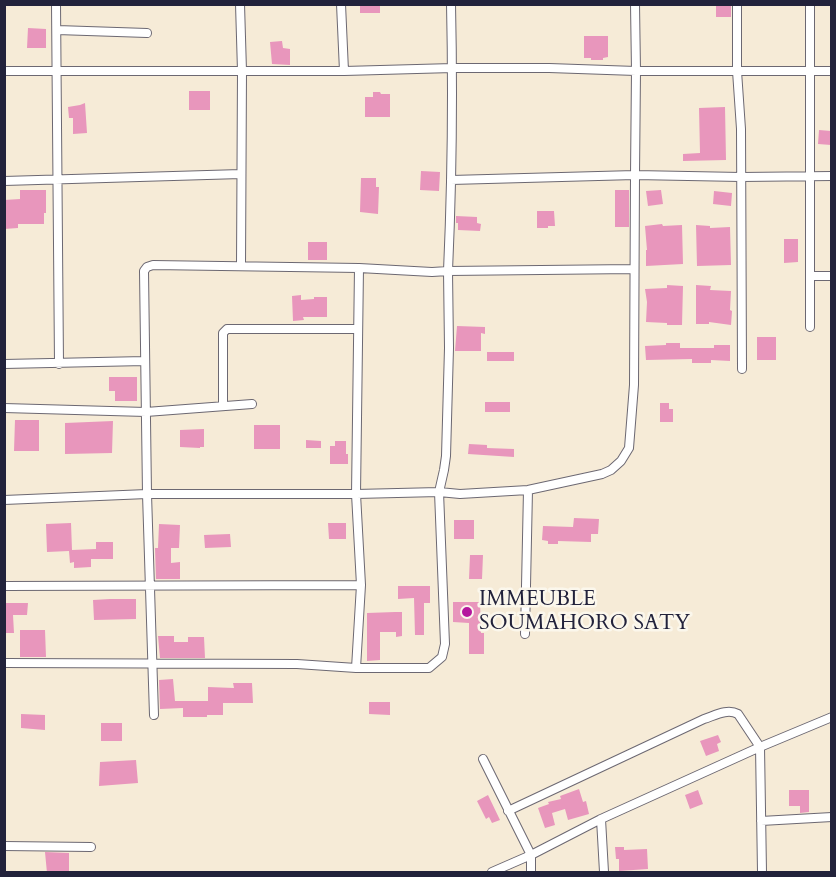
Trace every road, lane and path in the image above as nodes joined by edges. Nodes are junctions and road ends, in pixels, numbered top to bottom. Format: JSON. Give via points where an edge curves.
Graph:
{"nodes":[{"id":1,"x":56,"y":4,"type":"edge"},
{"id":2,"x":240,"y":4,"type":"edge"},
{"id":3,"x":341,"y":4,"type":"edge"},
{"id":4,"x":452,"y":4,"type":"edge"},
{"id":5,"x":635,"y":4,"type":"edge"},
{"id":6,"x":737,"y":4,"type":"edge"},
{"id":7,"x":810,"y":4,"type":"edge"},
{"id":8,"x":57,"y":30,"type":"junction"},
{"id":9,"x":147,"y":33,"type":"dead end"},
{"id":10,"x":453,"y":68,"type":"junction"},
{"id":11,"x":57,"y":70,"type":"junction"},
{"id":12,"x":242,"y":70,"type":"junction"},
{"id":13,"x":737,"y":70,"type":"junction"},
{"id":14,"x":4,"y":71,"type":"edge"},
{"id":15,"x":344,"y":71,"type":"junction"},
{"id":16,"x":636,"y":71,"type":"junction"},
{"id":17,"x":810,"y":71,"type":"junction"},
{"id":18,"x":831,"y":71,"type":"edge"},
{"id":19,"x":241,"y":174,"type":"junction"},
{"id":20,"x":635,"y":175,"type":"junction"},
{"id":21,"x":810,"y":176,"type":"junction"},
{"id":22,"x":831,"y":176,"type":"edge"},
{"id":23,"x":741,"y":177,"type":"junction"},
{"id":24,"x":58,"y":180,"type":"junction"},
{"id":25,"x":451,"y":180,"type":"junction"},
{"id":26,"x":4,"y":181,"type":"edge"},
{"id":27,"x":241,"y":266,"type":"junction"},
{"id":28,"x":359,"y":268,"type":"junction"},
{"id":29,"x":634,"y":269,"type":"junction"},
{"id":30,"x":448,"y":271,"type":"junction"},
{"id":31,"x":810,"y":276,"type":"junction"},
{"id":32,"x":831,"y":276,"type":"edge"},
{"id":33,"x":810,"y":327,"type":"dead end"},
{"id":34,"x":358,"y":328,"type":"junction"},
{"id":35,"x":145,"y":361,"type":"junction"},
{"id":36,"x":4,"y":364,"type":"edge"},
{"id":37,"x":59,"y":364,"type":"junction"},
{"id":38,"x":742,"y":369,"type":"dead end"},
{"id":39,"x":252,"y":404,"type":"dead end"},
{"id":40,"x":223,"y":406,"type":"junction"},
{"id":41,"x":4,"y":408,"type":"edge"},
{"id":42,"x":146,"y":412,"type":"junction"},
{"id":43,"x":528,"y":490,"type":"junction"},
{"id":44,"x":439,"y":492,"type":"junction"},
{"id":45,"x":147,"y":494,"type":"junction"},
{"id":46,"x":357,"y":494,"type":"junction"},
{"id":47,"x":4,"y":500,"type":"edge"},
{"id":48,"x":150,"y":585,"type":"junction"},
{"id":49,"x":361,"y":585,"type":"junction"},
{"id":50,"x":4,"y":586,"type":"edge"},
{"id":51,"x":525,"y":634,"type":"dead end"},
{"id":52,"x":4,"y":663,"type":"edge"},
{"id":53,"x":152,"y":664,"type":"junction"},
{"id":54,"x":356,"y":668,"type":"junction"},
{"id":55,"x":154,"y":715,"type":"dead end"},
{"id":56,"x":831,"y":717,"type":"edge"},
{"id":57,"x":760,"y":747,"type":"junction"},
{"id":58,"x":483,"y":759,"type":"dead end"},
{"id":59,"x":508,"y":810,"type":"junction"},
{"id":60,"x":831,"y":817,"type":"edge"},
{"id":61,"x":601,"y":819,"type":"junction"},
{"id":62,"x":762,"y":821,"type":"junction"},
{"id":63,"x":4,"y":846,"type":"edge"},
{"id":64,"x":92,"y":847,"type":"dead end"},
{"id":65,"x":531,"y":855,"type":"junction"},
{"id":66,"x":492,"y":873,"type":"edge"},
{"id":67,"x":531,"y":873,"type":"edge"},
{"id":68,"x":604,"y":873,"type":"edge"},
{"id":69,"x":762,"y":873,"type":"edge"}],
"edges":[{"from":1,"to":8,"type":"street"},
{"from":2,"to":12,"type":"street"},
{"from":3,"to":15,"type":"street"},
{"from":4,"to":10,"type":"street"},
{"from":5,"to":16,"type":"street"},
{"from":6,"to":13,"type":"street"},
{"from":7,"to":17,"type":"street"},
{"from":8,"to":9,"type":"street"},
{"from":8,"to":11,"type":"street"},
{"from":10,"to":15,"type":"street"},
{"from":10,"to":16,"type":"street"},
{"from":10,"to":25,"type":"street"},
{"from":11,"to":12,"type":"street"},
{"from":11,"to":14,"type":"street"},
{"from":11,"to":24,"type":"street"},
{"from":12,"to":15,"type":"street"},
{"from":12,"to":19,"type":"street"},
{"from":13,"to":16,"type":"street"},
{"from":13,"to":17,"type":"street"},
{"from":13,"to":23,"type":"street"},
{"from":16,"to":20,"type":"street"},
{"from":17,"to":18,"type":"street"},
{"from":17,"to":21,"type":"street"},
{"from":19,"to":24,"type":"street"},
{"from":19,"to":27,"type":"street"},
{"from":20,"to":23,"type":"street"},
{"from":20,"to":25,"type":"street"},
{"from":20,"to":29,"type":"street"},
{"from":21,"to":22,"type":"street"},
{"from":21,"to":23,"type":"street"},
{"from":21,"to":31,"type":"street"},
{"from":23,"to":38,"type":"street"},
{"from":24,"to":26,"type":"street"},
{"from":24,"to":37,"type":"street"},
{"from":25,"to":30,"type":"street"},
{"from":27,"to":28,"type":"street"},
{"from":27,"to":35,"type":"street","via":[[147,267]]},
{"from":28,"to":30,"type":"street"},
{"from":28,"to":34,"type":"street"},
{"from":29,"to":30,"type":"street"},
{"from":29,"to":43,"type":"street","via":[[634,385],[629,448],[621,461],[602,474]]},
{"from":30,"to":44,"type":"street","via":[[446,456]]},
{"from":31,"to":32,"type":"street"},
{"from":31,"to":33,"type":"street"},
{"from":34,"to":40,"type":"street","via":[[227,329]]},
{"from":34,"to":46,"type":"street"},
{"from":35,"to":37,"type":"street"},
{"from":35,"to":42,"type":"street"},
{"from":36,"to":37,"type":"street"},
{"from":39,"to":40,"type":"street"},
{"from":40,"to":42,"type":"street"},
{"from":41,"to":42,"type":"street"},
{"from":42,"to":45,"type":"street"},
{"from":43,"to":44,"type":"street"},
{"from":43,"to":51,"type":"street"},
{"from":44,"to":46,"type":"street"},
{"from":44,"to":54,"type":"street","via":[[446,644],[442,657],[429,668]]},
{"from":45,"to":46,"type":"street"},
{"from":45,"to":47,"type":"street"},
{"from":45,"to":48,"type":"street"},
{"from":46,"to":49,"type":"street"},
{"from":48,"to":49,"type":"street"},
{"from":48,"to":50,"type":"street"},
{"from":48,"to":53,"type":"street"},
{"from":49,"to":54,"type":"street"},
{"from":52,"to":53,"type":"street"},
{"from":53,"to":54,"type":"street"},
{"from":53,"to":55,"type":"street"},
{"from":56,"to":57,"type":"street"},
{"from":57,"to":59,"type":"street","via":[[738,714],[728,711]]},
{"from":57,"to":61,"type":"street"},
{"from":57,"to":62,"type":"street"},
{"from":58,"to":59,"type":"street"},
{"from":59,"to":65,"type":"street"},
{"from":60,"to":62,"type":"street"},
{"from":61,"to":65,"type":"street"},
{"from":61,"to":68,"type":"street"},
{"from":62,"to":69,"type":"street"},
{"from":63,"to":64,"type":"street"},
{"from":65,"to":66,"type":"street"},
{"from":65,"to":67,"type":"street"}]}
